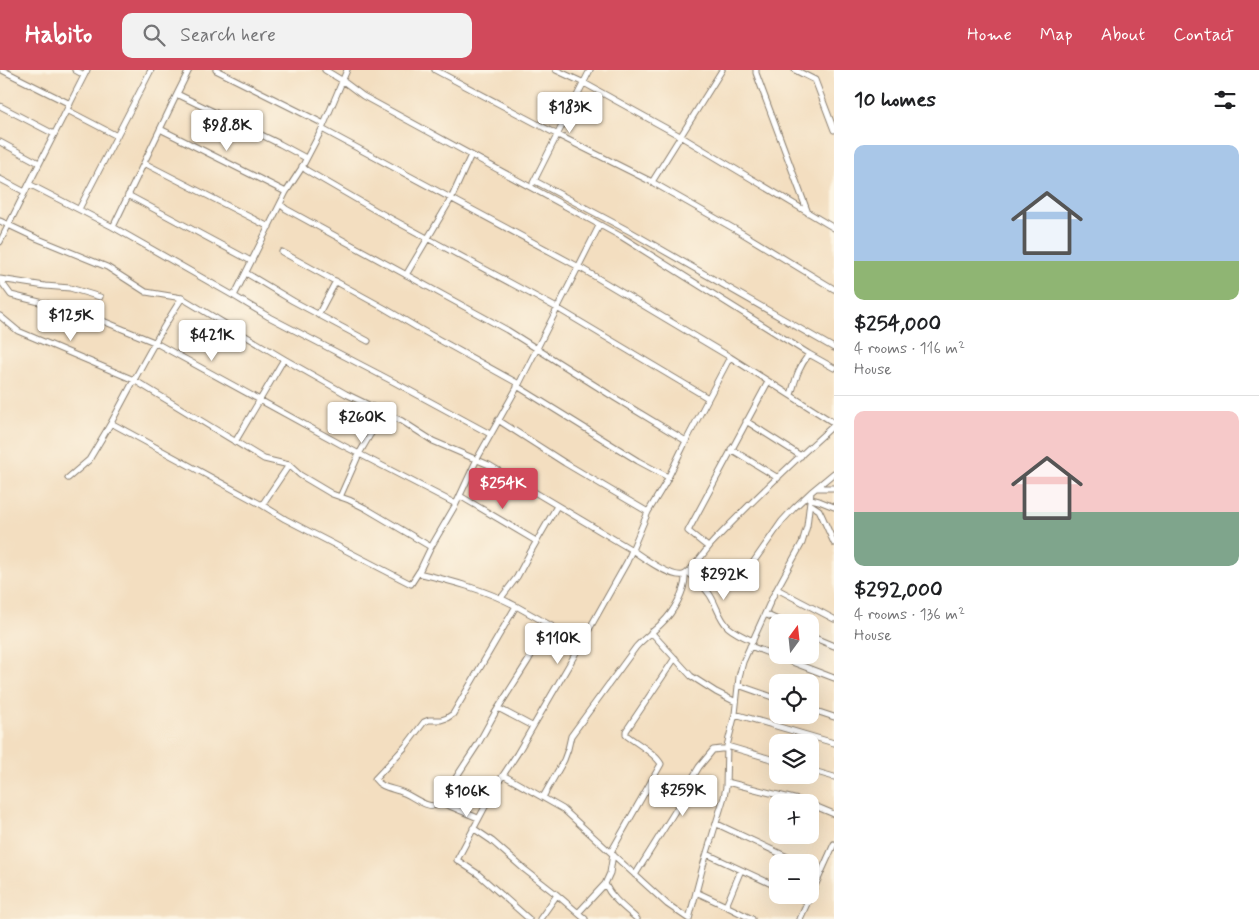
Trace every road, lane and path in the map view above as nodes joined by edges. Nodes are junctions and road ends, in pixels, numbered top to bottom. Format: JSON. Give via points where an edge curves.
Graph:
{"nodes":[{"id":1,"x":2,"y":70,"type":"edge"},
{"id":2,"x":76,"y":70,"type":"edge"},
{"id":3,"x":151,"y":70,"type":"edge"},
{"id":4,"x":189,"y":70,"type":"edge"},
{"id":5,"x":216,"y":70,"type":"edge"},
{"id":6,"x":325,"y":70,"type":"edge"},
{"id":7,"x":348,"y":70,"type":"edge"},
{"id":8,"x":435,"y":70,"type":"edge"},
{"id":9,"x":556,"y":70,"type":"edge"},
{"id":10,"x":590,"y":70,"type":"edge"},
{"id":11,"x":722,"y":70,"type":"edge"},
{"id":12,"x":756,"y":70,"type":"edge"},
{"id":13,"x":795,"y":70,"type":"edge"},
{"id":14,"x":86,"y":72,"type":"edge"},
{"id":15,"x":343,"y":81,"type":"junction"},
{"id":16,"x":584,"y":83,"type":"junction"},
{"id":17,"x":177,"y":94,"type":"junction"},
{"id":18,"x":0,"y":106,"type":"edge"},
{"id":19,"x":68,"y":107,"type":"junction"},
{"id":20,"x":323,"y":126,"type":"junction"},
{"id":21,"x":160,"y":129,"type":"junction"},
{"id":22,"x":834,"y":130,"type":"edge"},
{"id":23,"x":54,"y":134,"type":"junction"},
{"id":24,"x":558,"y":135,"type":"junction"},
{"id":25,"x":117,"y":136,"type":"junction"},
{"id":26,"x":680,"y":136,"type":"junction"},
{"id":27,"x":0,"y":142,"type":"edge"},
{"id":28,"x":471,"y":155,"type":"junction"},
{"id":29,"x":306,"y":158,"type":"junction"},
{"id":30,"x":39,"y":163,"type":"junction"},
{"id":31,"x":144,"y":163,"type":"junction"},
{"id":32,"x":302,"y":166,"type":"junction"},
{"id":33,"x":0,"y":179,"type":"edge"},
{"id":34,"x":535,"y":181,"type":"junction"},
{"id":35,"x":652,"y":182,"type":"junction"},
{"id":36,"x":29,"y":184,"type":"junction"},
{"id":37,"x":531,"y":188,"type":"junction"},
{"id":38,"x":24,"y":192,"type":"junction"},
{"id":39,"x":286,"y":192,"type":"junction"},
{"id":40,"x":128,"y":195,"type":"junction"},
{"id":41,"x":451,"y":199,"type":"junction"},
{"id":42,"x":280,"y":204,"type":"junction"},
{"id":43,"x":79,"y":209,"type":"junction"},
{"id":44,"x":808,"y":214,"type":"junction"},
{"id":45,"x":0,"y":220,"type":"edge"},
{"id":46,"x":8,"y":225,"type":"junction"},
{"id":47,"x":113,"y":226,"type":"junction"},
{"id":48,"x":599,"y":226,"type":"junction"},
{"id":49,"x":269,"y":228,"type":"junction"},
{"id":50,"x":834,"y":228,"type":"edge"},
{"id":51,"x":427,"y":239,"type":"junction"},
{"id":52,"x":0,"y":242,"type":"edge"},
{"id":53,"x":282,"y":252,"type":"dead end"},
{"id":54,"x":252,"y":261,"type":"junction"},
{"id":55,"x":579,"y":267,"type":"junction"},
{"id":56,"x":246,"y":273,"type":"junction"},
{"id":57,"x":406,"y":275,"type":"junction"},
{"id":58,"x":0,"y":280,"type":"edge"},
{"id":59,"x":336,"y":281,"type":"junction"},
{"id":60,"x":834,"y":289,"type":"edge"},
{"id":61,"x":234,"y":296,"type":"junction"},
{"id":62,"x":100,"y":297,"type":"dead end"},
{"id":63,"x":182,"y":298,"type":"junction"},
{"id":64,"x":557,"y":308,"type":"junction"},
{"id":65,"x":318,"y":315,"type":"junction"},
{"id":66,"x":0,"y":316,"type":"edge"},
{"id":67,"x":368,"y":341,"type":"dead end"},
{"id":68,"x":154,"y":342,"type":"junction"},
{"id":69,"x":833,"y":345,"type":"edge"},
{"id":70,"x":536,"y":348,"type":"junction"},
{"id":71,"x":809,"y":354,"type":"junction"},
{"id":72,"x":730,"y":357,"type":"junction"},
{"id":73,"x":284,"y":359,"type":"junction"},
{"id":74,"x":834,"y":368,"type":"edge"},
{"id":75,"x":134,"y":380,"type":"junction"},
{"id":76,"x":768,"y":382,"type":"junction"},
{"id":77,"x":518,"y":385,"type":"junction"},
{"id":78,"x":791,"y":395,"type":"junction"},
{"id":79,"x":708,"y":398,"type":"junction"},
{"id":80,"x":260,"y":400,"type":"junction"},
{"id":81,"x":389,"y":415,"type":"junction"},
{"id":82,"x":498,"y":420,"type":"junction"},
{"id":83,"x":746,"y":421,"type":"junction"},
{"id":84,"x":112,"y":423,"type":"junction"},
{"id":85,"x":834,"y":424,"type":"edge"},
{"id":86,"x":490,"y":434,"type":"junction"},
{"id":87,"x":686,"y":440,"type":"junction"},
{"id":88,"x":235,"y":442,"type":"junction"},
{"id":89,"x":731,"y":449,"type":"junction"},
{"id":90,"x":360,"y":454,"type":"junction"},
{"id":91,"x":801,"y":456,"type":"junction"},
{"id":92,"x":477,"y":458,"type":"junction"},
{"id":93,"x":289,"y":465,"type":"junction"},
{"id":94,"x":834,"y":474,"type":"edge"},
{"id":95,"x":668,"y":476,"type":"junction"},
{"id":96,"x":68,"y":478,"type":"dead end"},
{"id":97,"x":778,"y":478,"type":"junction"},
{"id":98,"x":834,"y":488,"type":"edge"},
{"id":99,"x":814,"y":490,"type":"junction"},
{"id":100,"x":340,"y":496,"type":"junction"},
{"id":101,"x":460,"y":496,"type":"junction"},
{"id":102,"x":811,"y":501,"type":"junction"},
{"id":103,"x":456,"y":504,"type":"junction"},
{"id":104,"x":262,"y":505,"type":"junction"},
{"id":105,"x":557,"y":506,"type":"junction"},
{"id":106,"x":834,"y":507,"type":"edge"},
{"id":107,"x":648,"y":512,"type":"junction"},
{"id":108,"x":536,"y":541,"type":"junction"},
{"id":109,"x":834,"y":543,"type":"edge"},
{"id":110,"x":431,"y":546,"type":"junction"},
{"id":111,"x":708,"y":547,"type":"junction"},
{"id":112,"x":632,"y":550,"type":"junction"},
{"id":113,"x":752,"y":564,"type":"dead end"},
{"id":114,"x":418,"y":573,"type":"junction"},
{"id":115,"x":686,"y":573,"type":"junction"},
{"id":116,"x":778,"y":589,"type":"junction"},
{"id":117,"x":501,"y":598,"type":"junction"},
{"id":118,"x":516,"y":606,"type":"junction"},
{"id":119,"x":765,"y":614,"type":"junction"},
{"id":120,"x":769,"y":616,"type":"edge"},
{"id":121,"x":834,"y":619,"type":"edge"},
{"id":122,"x":548,"y":624,"type":"junction"},
{"id":123,"x":651,"y":632,"type":"junction"},
{"id":124,"x":819,"y":640,"type":"edge"},
{"id":125,"x":582,"y":643,"type":"junction"},
{"id":126,"x":752,"y":643,"type":"junction"},
{"id":127,"x":834,"y":646,"type":"edge"},
{"id":128,"x":675,"y":658,"type":"junction"},
{"id":129,"x":834,"y":678,"type":"edge"},
{"id":130,"x":738,"y":685,"type":"junction"},
{"id":131,"x":769,"y":696,"type":"edge"},
{"id":132,"x":736,"y":702,"type":"junction"},
{"id":133,"x":498,"y":708,"type":"junction"},
{"id":134,"x":819,"y":712,"type":"edge"},
{"id":135,"x":735,"y":714,"type":"junction"},
{"id":136,"x":834,"y":717,"type":"edge"},
{"id":137,"x":532,"y":726,"type":"junction"},
{"id":138,"x":834,"y":743,"type":"edge"},
{"id":139,"x":726,"y":748,"type":"junction"},
{"id":140,"x":769,"y":759,"type":"edge"},
{"id":141,"x":819,"y":773,"type":"edge"},
{"id":142,"x":503,"y":775,"type":"junction"},
{"id":143,"x":834,"y":777,"type":"edge"},
{"id":144,"x":726,"y":782,"type":"junction"},
{"id":145,"x":774,"y":794,"type":"edge"},
{"id":146,"x":543,"y":797,"type":"junction"},
{"id":147,"x":440,"y":802,"type":"junction"},
{"id":148,"x":819,"y":808,"type":"edge"},
{"id":149,"x":834,"y":814,"type":"edge"},
{"id":150,"x":478,"y":818,"type":"junction"},
{"id":151,"x":717,"y":824,"type":"junction"},
{"id":152,"x":473,"y":828,"type":"junction"},
{"id":153,"x":834,"y":844,"type":"edge"},
{"id":154,"x":612,"y":853,"type":"junction"},
{"id":155,"x":707,"y":854,"type":"junction"},
{"id":156,"x":781,"y":854,"type":"edge"},
{"id":157,"x":741,"y":870,"type":"junction"},
{"id":158,"x":820,"y":873,"type":"edge"},
{"id":159,"x":635,"y":875,"type":"junction"},
{"id":160,"x":769,"y":883,"type":"edge"},
{"id":161,"x":605,"y":884,"type":"junction"},
{"id":162,"x":696,"y":892,"type":"junction"},
{"id":163,"x":558,"y":895,"type":"junction"},
{"id":164,"x":807,"y":904,"type":"edge"},
{"id":165,"x":726,"y":906,"type":"junction"},
{"id":166,"x":578,"y":913,"type":"junction"},
{"id":167,"x":529,"y":919,"type":"edge"},
{"id":168,"x":540,"y":919,"type":"edge"},
{"id":169,"x":585,"y":919,"type":"edge"},
{"id":170,"x":637,"y":919,"type":"edge"},
{"id":171,"x":689,"y":919,"type":"edge"},
{"id":172,"x":752,"y":919,"type":"edge"},
{"id":173,"x":800,"y":919,"type":"edge"}],
"edges":[{"from":1,"to":19,"type":"street"},
{"from":2,"to":14,"type":"street"},
{"from":3,"to":25,"type":"street"},
{"from":4,"to":17,"type":"street"},
{"from":5,"to":20,"type":"street"},
{"from":6,"to":15,"type":"street"},
{"from":7,"to":15,"type":"street"},
{"from":8,"to":24,"type":"street"},
{"from":9,"to":16,"type":"street"},
{"from":10,"to":16,"type":"street"},
{"from":11,"to":26,"type":"street"},
{"from":12,"to":44,"type":"street"},
{"from":13,"to":22,"type":"street","via":[[815,80]]},
{"from":14,"to":19,"type":"street"},
{"from":15,"to":20,"type":"street"},
{"from":15,"to":28,"type":"street","via":[[363,96]]},
{"from":16,"to":24,"type":"street"},
{"from":16,"to":26,"type":"street"},
{"from":17,"to":21,"type":"street"},
{"from":17,"to":29,"type":"street"},
{"from":18,"to":23,"type":"street"},
{"from":19,"to":23,"type":"street"},
{"from":19,"to":25,"type":"street"},
{"from":20,"to":29,"type":"street"},
{"from":20,"to":41,"type":"street"},
{"from":21,"to":31,"type":"street"},
{"from":21,"to":39,"type":"street"},
{"from":23,"to":30,"type":"street"},
{"from":24,"to":34,"type":"street"},
{"from":24,"to":35,"type":"street"},
{"from":25,"to":43,"type":"street"},
{"from":26,"to":35,"type":"street"},
{"from":26,"to":44,"type":"street"},
{"from":27,"to":30,"type":"street"},
{"from":28,"to":37,"type":"street"},
{"from":28,"to":41,"type":"street"},
{"from":29,"to":32,"type":"street"},
{"from":30,"to":36,"type":"street"},
{"from":31,"to":40,"type":"street"},
{"from":31,"to":49,"type":"street"},
{"from":32,"to":39,"type":"street"},
{"from":32,"to":51,"type":"street"},
{"from":33,"to":38,"type":"street"},
{"from":34,"to":37,"type":"street"},
{"from":34,"to":69,"type":"street"},
{"from":35,"to":60,"type":"street"},
{"from":36,"to":38,"type":"street"},
{"from":36,"to":43,"type":"street"},
{"from":37,"to":48,"type":"street"},
{"from":38,"to":46,"type":"street"},
{"from":39,"to":42,"type":"street"},
{"from":40,"to":47,"type":"street"},
{"from":40,"to":54,"type":"street"},
{"from":41,"to":51,"type":"street"},
{"from":41,"to":55,"type":"street"},
{"from":42,"to":49,"type":"street"},
{"from":42,"to":57,"type":"street"},
{"from":43,"to":47,"type":"street"},
{"from":44,"to":50,"type":"street"},
{"from":45,"to":46,"type":"street"},
{"from":46,"to":52,"type":"street"},
{"from":46,"to":63,"type":"street","via":[[106,267],[146,292]]},
{"from":47,"to":61,"type":"street"},
{"from":48,"to":55,"type":"street"},
{"from":48,"to":71,"type":"street","via":[[622,237]]},
{"from":49,"to":54,"type":"street"},
{"from":51,"to":57,"type":"street"},
{"from":51,"to":64,"type":"street"},
{"from":53,"to":59,"type":"street"},
{"from":54,"to":56,"type":"street"},
{"from":55,"to":64,"type":"street"},
{"from":55,"to":72,"type":"street"},
{"from":56,"to":61,"type":"street"},
{"from":56,"to":65,"type":"street"},
{"from":57,"to":70,"type":"street"},
{"from":58,"to":62,"type":"street","via":[[70,288]]},
{"from":58,"to":68,"type":"street","via":[[11,295],[68,309]]},
{"from":59,"to":65,"type":"street"},
{"from":59,"to":77,"type":"street"},
{"from":61,"to":86,"type":"street"},
{"from":63,"to":68,"type":"street"},
{"from":63,"to":73,"type":"street"},
{"from":64,"to":70,"type":"street"},
{"from":64,"to":79,"type":"street"},
{"from":65,"to":67,"type":"street"},
{"from":66,"to":75,"type":"street","via":[[18,331]]},
{"from":68,"to":75,"type":"street"},
{"from":68,"to":80,"type":"street"},
{"from":70,"to":77,"type":"street"},
{"from":70,"to":87,"type":"street"},
{"from":71,"to":74,"type":"street"},
{"from":71,"to":78,"type":"street","via":[[799,368]]},
{"from":72,"to":76,"type":"street"},
{"from":72,"to":79,"type":"street"},
{"from":73,"to":80,"type":"street"},
{"from":73,"to":81,"type":"street"},
{"from":75,"to":84,"type":"street"},
{"from":75,"to":88,"type":"street"},
{"from":76,"to":78,"type":"street"},
{"from":76,"to":83,"type":"street"},
{"from":77,"to":82,"type":"street"},
{"from":77,"to":95,"type":"street","via":[[638,461]]},
{"from":78,"to":85,"type":"street"},
{"from":79,"to":87,"type":"street"},
{"from":80,"to":88,"type":"street"},
{"from":80,"to":90,"type":"street"},
{"from":81,"to":90,"type":"street","via":[[376,426]]},
{"from":81,"to":92,"type":"street","via":[[434,441]]},
{"from":82,"to":86,"type":"street"},
{"from":82,"to":107,"type":"street"},
{"from":83,"to":89,"type":"street"},
{"from":83,"to":91,"type":"street"},
{"from":84,"to":96,"type":"street","via":[[89,460]]},
{"from":84,"to":104,"type":"street"},
{"from":85,"to":91,"type":"street"},
{"from":86,"to":92,"type":"street"},
{"from":87,"to":95,"type":"street"},
{"from":88,"to":93,"type":"street","via":[[264,458]]},
{"from":89,"to":97,"type":"street"},
{"from":89,"to":111,"type":"street","via":[[688,531]]},
{"from":90,"to":100,"type":"street"},
{"from":90,"to":103,"type":"street"},
{"from":91,"to":97,"type":"street"},
{"from":92,"to":101,"type":"street"},
{"from":92,"to":105,"type":"street"},
{"from":93,"to":100,"type":"street","via":[[300,475]]},
{"from":93,"to":104,"type":"street"},
{"from":94,"to":99,"type":"street"},
{"from":95,"to":107,"type":"street"},
{"from":97,"to":111,"type":"street"},
{"from":98,"to":99,"type":"street"},
{"from":99,"to":102,"type":"street"},
{"from":99,"to":113,"type":"street","via":[[782,521]]},
{"from":100,"to":110,"type":"street"},
{"from":101,"to":103,"type":"street"},
{"from":101,"to":108,"type":"street"},
{"from":102,"to":106,"type":"street"},
{"from":102,"to":109,"type":"street","via":[[819,510]]},
{"from":102,"to":116,"type":"street","via":[[806,533]]},
{"from":103,"to":110,"type":"street"},
{"from":104,"to":114,"type":"street","via":[[411,584]]},
{"from":105,"to":108,"type":"street"},
{"from":105,"to":112,"type":"street"},
{"from":107,"to":112,"type":"street"},
{"from":108,"to":117,"type":"street","via":[[517,577]]},
{"from":110,"to":114,"type":"street"},
{"from":111,"to":115,"type":"street"},
{"from":112,"to":115,"type":"street","via":[[666,571],[681,576]]},
{"from":112,"to":125,"type":"street"},
{"from":114,"to":117,"type":"street"},
{"from":115,"to":123,"type":"street","via":[[682,592],[668,616]]},
{"from":115,"to":126,"type":"street","via":[[706,589],[727,626]]},
{"from":116,"to":119,"type":"street"},
{"from":116,"to":121,"type":"street"},
{"from":117,"to":118,"type":"street"},
{"from":118,"to":122,"type":"street"},
{"from":118,"to":147,"type":"street","via":[[452,714],[441,720],[424,722],[375,779],[378,784],[404,792],[430,806]]},
{"from":119,"to":120,"type":"street"},
{"from":119,"to":126,"type":"street"},
{"from":122,"to":125,"type":"street"},
{"from":122,"to":133,"type":"street"},
{"from":123,"to":128,"type":"street"},
{"from":123,"to":146,"type":"street","via":[[571,736],[564,760]]},
{"from":124,"to":127,"type":"street"},
{"from":125,"to":137,"type":"street"},
{"from":126,"to":129,"type":"street"},
{"from":126,"to":130,"type":"street","via":[[743,662]]},
{"from":128,"to":132,"type":"street","via":[[702,684]]},
{"from":128,"to":154,"type":"street","via":[[626,731],[626,735],[661,764]]},
{"from":130,"to":131,"type":"street"},
{"from":130,"to":132,"type":"street"},
{"from":132,"to":135,"type":"street"},
{"from":133,"to":137,"type":"street"},
{"from":133,"to":147,"type":"street"},
{"from":134,"to":136,"type":"street"},
{"from":135,"to":138,"type":"street"},
{"from":135,"to":139,"type":"street"},
{"from":137,"to":142,"type":"street"},
{"from":139,"to":140,"type":"street"},
{"from":139,"to":144,"type":"street"},
{"from":139,"to":159,"type":"street","via":[[713,750],[699,767]]},
{"from":141,"to":143,"type":"street"},
{"from":142,"to":146,"type":"street"},
{"from":142,"to":150,"type":"street"},
{"from":144,"to":145,"type":"street"},
{"from":144,"to":151,"type":"street"},
{"from":146,"to":154,"type":"street","via":[[568,813]]},
{"from":147,"to":150,"type":"street"},
{"from":148,"to":149,"type":"street"},
{"from":150,"to":152,"type":"street"},
{"from":151,"to":155,"type":"street"},
{"from":151,"to":156,"type":"street"},
{"from":152,"to":163,"type":"street"},
{"from":152,"to":167,"type":"street","via":[[456,860],[478,874]]},
{"from":153,"to":158,"type":"street"},
{"from":154,"to":159,"type":"street"},
{"from":154,"to":161,"type":"street"},
{"from":155,"to":157,"type":"street"},
{"from":155,"to":162,"type":"street"},
{"from":157,"to":160,"type":"street"},
{"from":157,"to":165,"type":"street"},
{"from":159,"to":171,"type":"street"},
{"from":161,"to":166,"type":"street"},
{"from":161,"to":170,"type":"street","via":[[617,902]]},
{"from":162,"to":165,"type":"street"},
{"from":162,"to":171,"type":"street"},
{"from":163,"to":166,"type":"street"},
{"from":163,"to":168,"type":"street"},
{"from":164,"to":173,"type":"street"},
{"from":165,"to":172,"type":"street"},
{"from":166,"to":169,"type":"street"}]}
